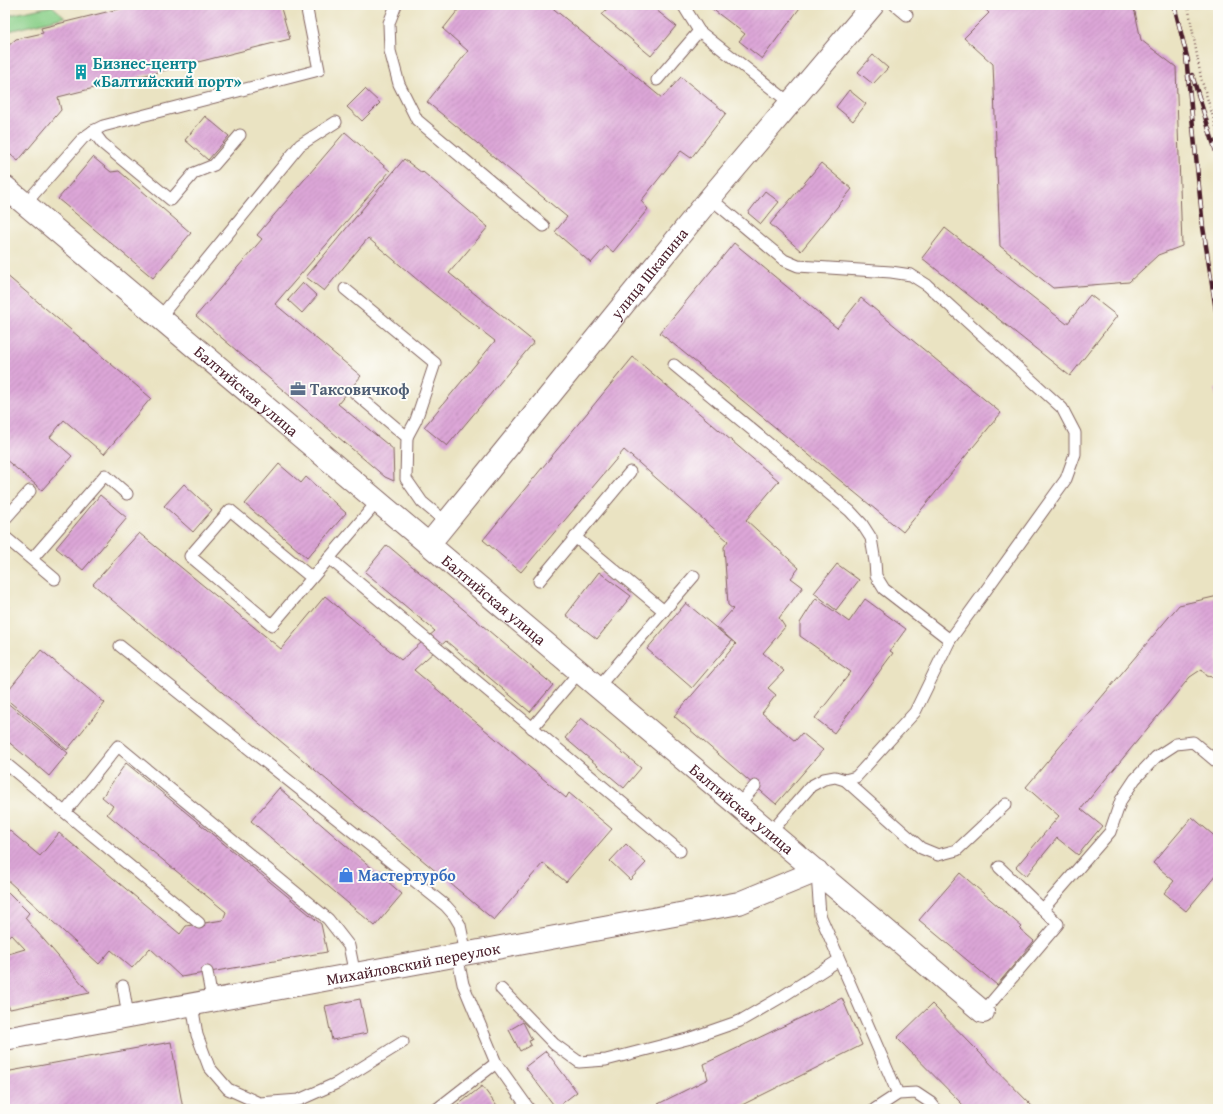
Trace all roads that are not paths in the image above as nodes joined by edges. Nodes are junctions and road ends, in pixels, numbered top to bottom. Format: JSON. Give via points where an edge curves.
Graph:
{"nodes":[{"id":1,"x":306,"y":5,"type":"edge"},
{"id":2,"x":396,"y":5,"type":"edge"},
{"id":3,"x":684,"y":5,"type":"edge"},
{"id":4,"x":873,"y":5,"type":"edge"},
{"id":5,"x":895,"y":5,"type":"edge"},
{"id":6,"x":907,"y":15,"type":"dead end"},
{"id":7,"x":699,"y":31,"type":"junction"},
{"id":8,"x":657,"y":80,"type":"dead end"},
{"id":9,"x":790,"y":103,"type":"junction"},
{"id":10,"x":336,"y":122,"type":"dead end"},
{"id":11,"x":93,"y":131,"type":"junction"},
{"id":12,"x":240,"y":135,"type":"dead end"},
{"id":13,"x":5,"y":187,"type":"edge"},
{"id":14,"x":710,"y":198,"type":"junction"},
{"id":15,"x":25,"y":204,"type":"junction"},
{"id":16,"x":544,"y":226,"type":"dead end"},
{"id":17,"x":345,"y":289,"type":"dead end"},
{"id":18,"x":160,"y":317,"type":"junction"},
{"id":19,"x":674,"y":365,"type":"dead end"},
{"id":20,"x":355,"y":393,"type":"dead end"},
{"id":21,"x":407,"y":437,"type":"junction"},
{"id":22,"x":630,"y":472,"type":"dead end"},
{"id":23,"x":30,"y":491,"type":"dead end"},
{"id":24,"x":127,"y":494,"type":"dead end"},
{"id":25,"x":378,"y":501,"type":"junction"},
{"id":26,"x":5,"y":519,"type":"edge"},
{"id":27,"x":446,"y":522,"type":"junction"},
{"id":28,"x":5,"y":537,"type":"edge"},
{"id":29,"x":575,"y":537,"type":"junction"},
{"id":30,"x":428,"y":544,"type":"junction"},
{"id":31,"x":329,"y":558,"type":"junction"},
{"id":32,"x":32,"y":559,"type":"junction"},
{"id":33,"x":694,"y":576,"type":"dead end"},
{"id":34,"x":312,"y":578,"type":"junction"},
{"id":35,"x":55,"y":579,"type":"dead end"},
{"id":36,"x":539,"y":581,"type":"dead end"},
{"id":37,"x":664,"y":611,"type":"junction"},
{"id":38,"x":950,"y":640,"type":"junction"},
{"id":39,"x":120,"y":646,"type":"dead end"},
{"id":40,"x":580,"y":671,"type":"junction"},
{"id":41,"x":598,"y":687,"type":"junction"},
{"id":42,"x":532,"y":728,"type":"junction"},
{"id":43,"x":5,"y":762,"type":"edge"},
{"id":44,"x":1218,"y":763,"type":"edge"},
{"id":45,"x":845,"y":780,"type":"junction"},
{"id":46,"x":755,"y":786,"type":"dead end"},
{"id":47,"x":1006,"y":804,"type":"dead end"},
{"id":48,"x":738,"y":805,"type":"junction"},
{"id":49,"x":65,"y":812,"type":"junction"},
{"id":50,"x":771,"y":832,"type":"junction"},
{"id":51,"x":680,"y":851,"type":"dead end"},
{"id":52,"x":999,"y":867,"type":"dead end"},
{"id":53,"x":817,"y":871,"type":"junction"},
{"id":54,"x":1043,"y":909,"type":"junction"},
{"id":55,"x":199,"y":924,"type":"dead end"},
{"id":56,"x":462,"y":955,"type":"junction"},
{"id":57,"x":839,"y":960,"type":"junction"},
{"id":58,"x":207,"y":972,"type":"dead end"},
{"id":59,"x":355,"y":975,"type":"junction"},
{"id":60,"x":123,"y":986,"type":"dead end"},
{"id":61,"x":501,"y":989,"type":"dead end"},
{"id":62,"x":202,"y":1002,"type":"junction"},
{"id":63,"x":983,"y":1012,"type":"joint"},
{"id":64,"x":128,"y":1016,"type":"junction"},
{"id":65,"x":5,"y":1039,"type":"edge"},
{"id":66,"x":403,"y":1042,"type":"dead end"},
{"id":67,"x":496,"y":1063,"type":"junction"},
{"id":68,"x":898,"y":1094,"type":"junction"},
{"id":69,"x":437,"y":1109,"type":"edge"},
{"id":70,"x":529,"y":1109,"type":"edge"},
{"id":71,"x":875,"y":1109,"type":"edge"},
{"id":72,"x":936,"y":1109,"type":"edge"}],
"edges":[{"from":1,"to":11,"type":"lane","via":[[319,70],[103,126]]},
{"from":2,"to":16,"type":"lane","via":[[390,23],[390,51],[399,84],[417,120]]},
{"from":3,"to":7,"type":"lane"},
{"from":4,"to":9,"type":"street","name":"улица Шкапина"},
{"from":5,"to":6,"type":"lane"},
{"from":7,"to":8,"type":"lane"},
{"from":7,"to":9,"type":"lane"},
{"from":9,"to":14,"type":"street","name":"улица Шкапина"},
{"from":10,"to":18,"type":"lane","via":[[300,146]]},
{"from":11,"to":12,"type":"lane","via":[[102,142],[171,200],[194,172],[214,165]]},
{"from":11,"to":15,"type":"lane","via":[[83,138]]},
{"from":13,"to":15,"type":"street","name":"Балтийская улица"},
{"from":14,"to":27,"type":"street","name":"улица Шкапина"},
{"from":14,"to":38,"type":"lane","via":[[784,260],[798,266],[911,275],[927,285],[1062,408],[1075,433],[1075,454],[1066,479]]},
{"from":15,"to":18,"type":"street","name":"Балтийская улица"},
{"from":17,"to":21,"type":"lane","via":[[435,363],[416,420]]},
{"from":18,"to":25,"type":"street","name":"Балтийская улица"},
{"from":19,"to":38,"type":"lane","via":[[858,519],[871,538],[876,576],[884,589]]},
{"from":20,"to":21,"type":"lane"},
{"from":21,"to":27,"type":"lane","via":[[406,479],[422,502]]},
{"from":22,"to":29,"type":"lane"},
{"from":23,"to":26,"type":"lane"},
{"from":24,"to":32,"type":"lane","via":[[105,476]]},
{"from":25,"to":30,"type":"street","name":"Балтийская улица"},
{"from":25,"to":31,"type":"lane"},
{"from":27,"to":30,"type":"street","name":"улица Шкапина"},
{"from":28,"to":32,"type":"lane"},
{"from":29,"to":36,"type":"lane"},
{"from":29,"to":37,"type":"lane"},
{"from":30,"to":40,"type":"street","name":"Балтийская улица"},
{"from":31,"to":34,"type":"lane"},
{"from":31,"to":42,"type":"lane"},
{"from":32,"to":35,"type":"lane"},
{"from":33,"to":37,"type":"lane"},
{"from":34,"to":34,"type":"lane","via":[[230,510],[190,556],[272,625]]},
{"from":37,"to":41,"type":"lane"},
{"from":38,"to":45,"type":"lane","via":[[915,712],[865,769],[856,777]]},
{"from":39,"to":56,"type":"lane","via":[[446,906],[460,925]]},
{"from":40,"to":41,"type":"street","name":"Балтийская улица"},
{"from":40,"to":42,"type":"lane"},
{"from":41,"to":48,"type":"street","name":"Балтийская улица"},
{"from":42,"to":51,"type":"lane"},
{"from":43,"to":49,"type":"lane"},
{"from":44,"to":54,"type":"lane","via":[[1193,742],[1176,744],[1156,756],[1135,779],[1121,800],[1110,832]]},
{"from":45,"to":47,"type":"lane","via":[[921,848],[938,855],[957,850]]},
{"from":45,"to":50,"type":"lane","via":[[835,777],[824,779],[812,786]]},
{"from":46,"to":48,"type":"lane"},
{"from":48,"to":50,"type":"street","name":"Балтийская улица"},
{"from":49,"to":55,"type":"lane"},
{"from":49,"to":59,"type":"lane","via":[[118,746],[328,920],[349,946]]},
{"from":50,"to":53,"type":"street","name":"Балтийская улица"},
{"from":52,"to":54,"type":"lane"},
{"from":53,"to":56,"type":"street","name":"Михайловский переулок","via":[[739,903]]},
{"from":53,"to":57,"type":"lane","via":[[820,915]]},
{"from":53,"to":63,"type":"street","name":"Балтийская улица"},
{"from":54,"to":63,"type":"lane","via":[[1058,924]]},
{"from":56,"to":59,"type":"street","name":"Михайловский переулок"},
{"from":56,"to":67,"type":"lane","via":[[463,984]]},
{"from":57,"to":61,"type":"lane","via":[[740,1021],[691,1038],[606,1060],[579,1062],[554,1044]]},
{"from":57,"to":68,"type":"lane"},
{"from":58,"to":62,"type":"lane"},
{"from":59,"to":62,"type":"street","name":"Михайловский переулок"},
{"from":60,"to":64,"type":"lane"},
{"from":62,"to":64,"type":"street","name":"Михайловский переулок"},
{"from":62,"to":66,"type":"lane","via":[[197,1034],[209,1067],[228,1089],[259,1103],[299,1100],[337,1083]]},
{"from":64,"to":65,"type":"street","name":"Михайловский переулок"},
{"from":67,"to":69,"type":"lane"},
{"from":67,"to":70,"type":"lane"},
{"from":68,"to":71,"type":"lane"},
{"from":68,"to":72,"type":"lane","via":[[916,1093]]}]}
